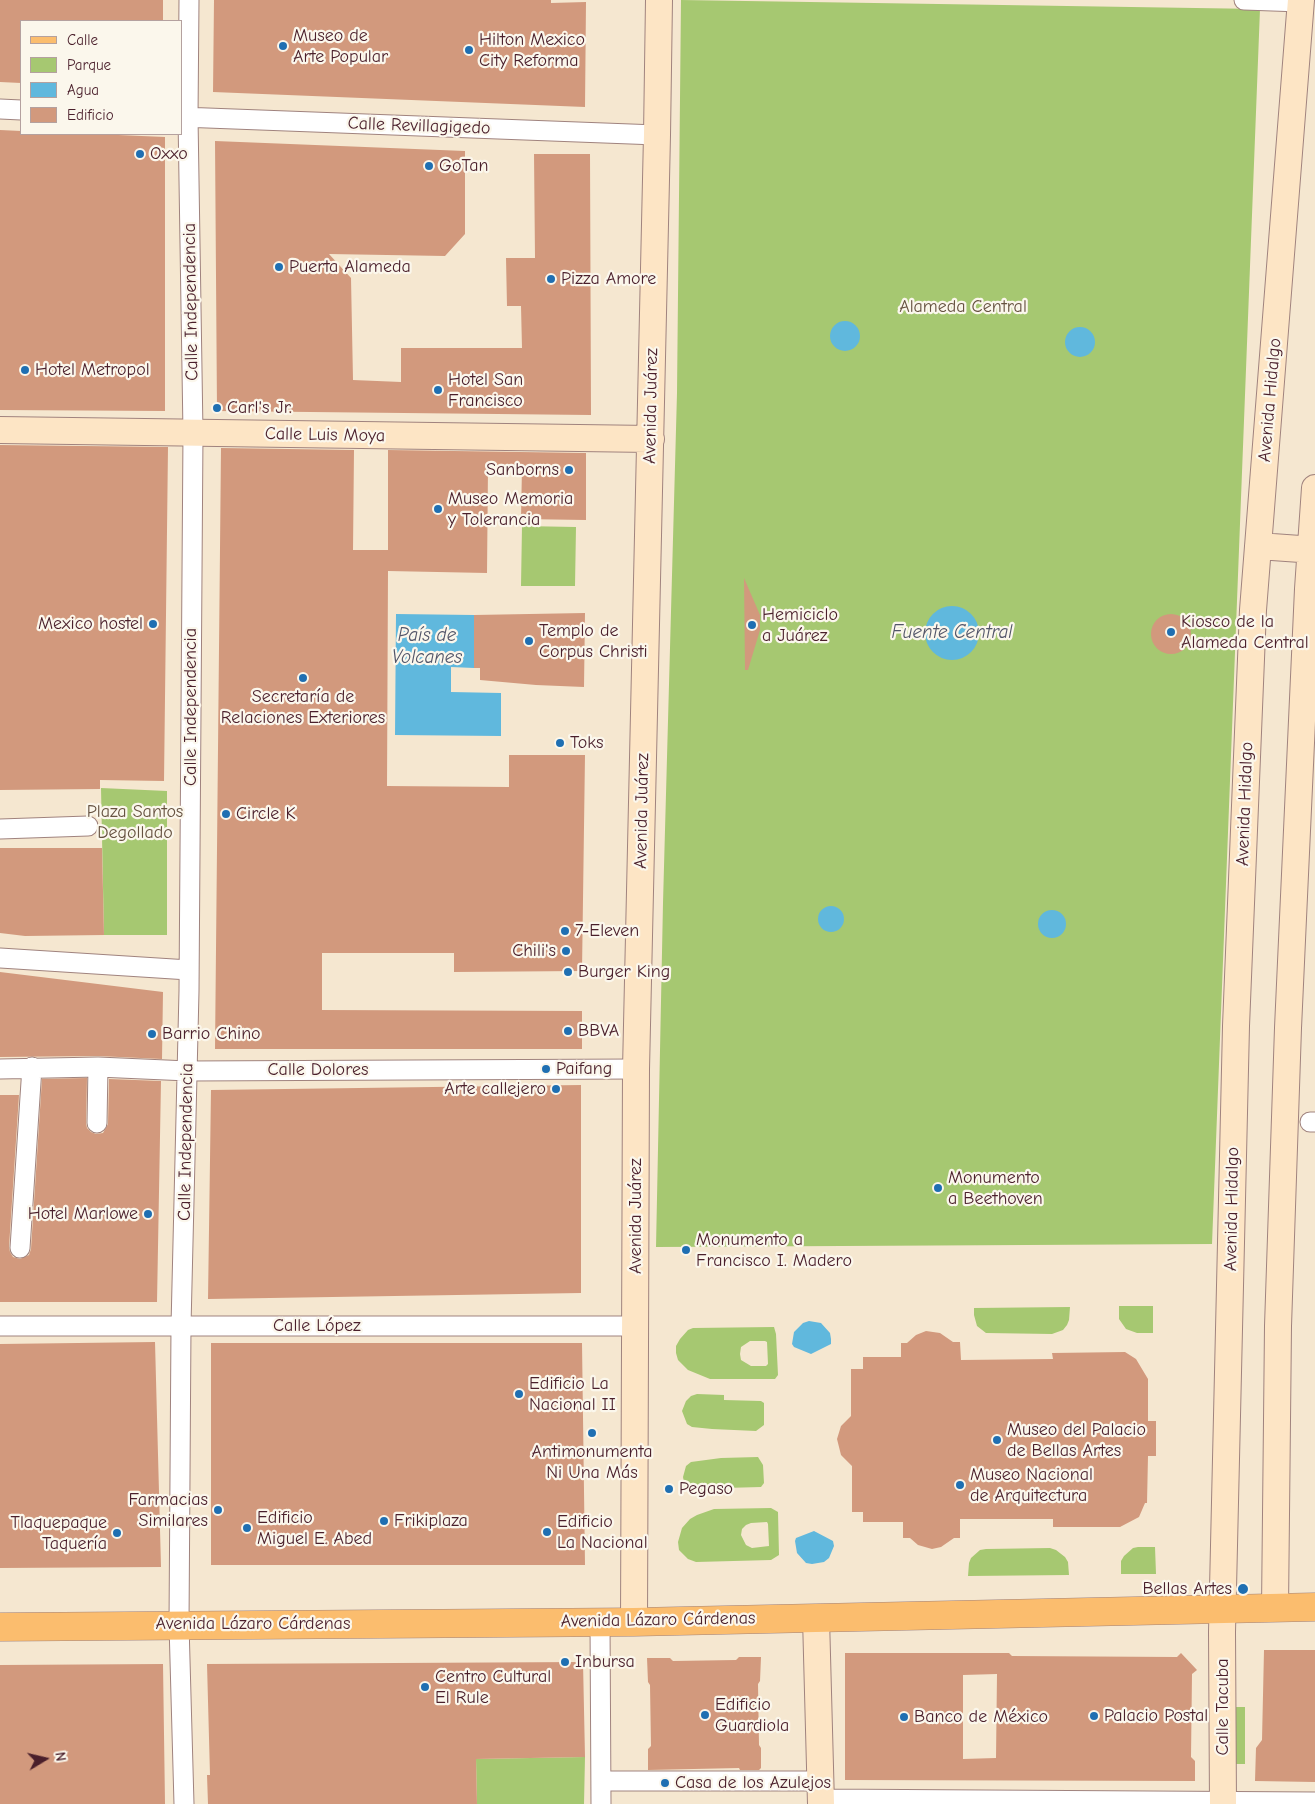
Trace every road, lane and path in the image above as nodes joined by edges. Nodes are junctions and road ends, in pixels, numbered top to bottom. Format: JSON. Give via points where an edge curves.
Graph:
{"nodes":[{"id":1,"x":188,"y":0,"type":"edge"},
{"id":2,"x":658,"y":0,"type":"edge"},
{"id":3,"x":1244,"y":0,"type":"edge"},
{"id":4,"x":1301,"y":1,"type":"edge"},
{"id":5,"x":0,"y":109,"type":"edge"},
{"id":6,"x":20,"y":110,"type":"edge"},
{"id":7,"x":184,"y":117,"type":"edge"},
{"id":8,"x":657,"y":135,"type":"junction"},
{"id":9,"x":0,"y":430,"type":"edge"},
{"id":10,"x":193,"y":433,"type":"junction"},
{"id":11,"x":651,"y":439,"type":"junction"},
{"id":12,"x":1315,"y":488,"type":"edge"},
{"id":13,"x":1258,"y":546,"type":"junction"},
{"id":14,"x":1313,"y":550,"type":"edge"},
{"id":15,"x":1312,"y":590,"type":"edge"},
{"id":16,"x":88,"y":826,"type":"dead end"},
{"id":17,"x":0,"y":829,"type":"edge"},
{"id":18,"x":0,"y":958,"type":"edge"},
{"id":19,"x":189,"y":970,"type":"junction"},
{"id":20,"x":32,"y":1067,"type":"junction"},
{"id":21,"x":98,"y":1067,"type":"junction"},
{"id":22,"x":0,"y":1069,"type":"edge"},
{"id":23,"x":636,"y":1069,"type":"junction"},
{"id":24,"x":188,"y":1071,"type":"junction"},
{"id":25,"x":97,"y":1123,"type":"dead end"},
{"id":26,"x":20,"y":1248,"type":"dead end"},
{"id":27,"x":0,"y":1326,"type":"edge"},
{"id":28,"x":181,"y":1326,"type":"junction"},
{"id":29,"x":635,"y":1326,"type":"junction"},
{"id":30,"x":1315,"y":1607,"type":"edge"},
{"id":31,"x":1275,"y":1608,"type":"junction"},
{"id":32,"x":1223,"y":1610,"type":"junction"},
{"id":33,"x":816,"y":1618,"type":"junction"},
{"id":34,"x":600,"y":1621,"type":"junction"},
{"id":35,"x":634,"y":1622,"type":"junction"},
{"id":36,"x":180,"y":1624,"type":"junction"},
{"id":37,"x":0,"y":1627,"type":"edge"},
{"id":38,"x":601,"y":1781,"type":"junction"},
{"id":39,"x":821,"y":1795,"type":"edge"},
{"id":40,"x":1224,"y":1802,"type":"edge"},
{"id":41,"x":1315,"y":1802,"type":"edge"},
{"id":42,"x":184,"y":1804,"type":"edge"},
{"id":43,"x":601,"y":1804,"type":"edge"}],
"edges":[{"from":1,"to":7,"type":"street","name":"Calle Independencia"},
{"from":2,"to":8,"type":"main road","name":"Avenida Juárez"},
{"from":3,"to":4,"type":"street"},
{"from":4,"to":13,"type":"main road","name":"Avenida Hidalgo"},
{"from":5,"to":6,"type":"street"},
{"from":7,"to":8,"type":"street","name":"Calle Revillagigedo"},
{"from":7,"to":10,"type":"street","name":"Calle Independencia"},
{"from":8,"to":11,"type":"main road","name":"Avenida Juárez"},
{"from":9,"to":10,"type":"main road","name":"Calle Luis Moya"},
{"from":10,"to":11,"type":"main road","name":"Calle Luis Moya"},
{"from":10,"to":19,"type":"street","name":"Calle Independencia"},
{"from":11,"to":23,"type":"main road","name":"Avenida Juárez"},
{"from":12,"to":14,"type":"main road"},
{"from":13,"to":14,"type":"main road"},
{"from":13,"to":32,"type":"main road","name":"Avenida Hidalgo","via":[[1236,1026]]},
{"from":14,"to":15,"type":"main road"},
{"from":15,"to":31,"type":"main road","via":[[1288,1028],[1278,1326]]},
{"from":16,"to":17,"type":"street"},
{"from":18,"to":19,"type":"street"},
{"from":19,"to":24,"type":"street","name":"Calle Independencia"},
{"from":20,"to":21,"type":"street","name":"Calle Dolores"},
{"from":20,"to":22,"type":"street","name":"Calle Dolores"},
{"from":20,"to":26,"type":"street"},
{"from":21,"to":24,"type":"street","name":"Calle Dolores"},
{"from":21,"to":25,"type":"street"},
{"from":23,"to":24,"type":"street","name":"Calle Dolores"},
{"from":23,"to":29,"type":"main road","name":"Avenida Juárez"},
{"from":24,"to":28,"type":"street","name":"Calle Independencia"},
{"from":27,"to":28,"type":"street","name":"Calle López"},
{"from":28,"to":29,"type":"street","name":"Calle López"},
{"from":28,"to":36,"type":"street","name":"Calle Independencia"},
{"from":29,"to":35,"type":"main road","name":"Avenida Juárez"},
{"from":30,"to":31,"type":"main road","name":"Avenida Lázaro Cárdenas"},
{"from":31,"to":32,"type":"main road","name":"Avenida Lázaro Cárdenas"},
{"from":32,"to":33,"type":"main road","name":"Avenida Lázaro Cárdenas"},
{"from":32,"to":40,"type":"main road","name":"Calle Tacuba"},
{"from":33,"to":35,"type":"main road","name":"Avenida Lázaro Cárdenas"},
{"from":33,"to":39,"type":"main road"},
{"from":34,"to":35,"type":"main road","name":"Avenida Lázaro Cárdenas"},
{"from":34,"to":36,"type":"main road","name":"Avenida Lázaro Cárdenas"},
{"from":34,"to":38,"type":"street"},
{"from":36,"to":37,"type":"main road","name":"Avenida Lázaro Cárdenas"},
{"from":36,"to":42,"type":"street","name":"Calle Independencia"},
{"from":38,"to":39,"type":"street"},
{"from":38,"to":43,"type":"street"},
{"from":39,"to":40,"type":"street"},
{"from":40,"to":41,"type":"street"}]}
